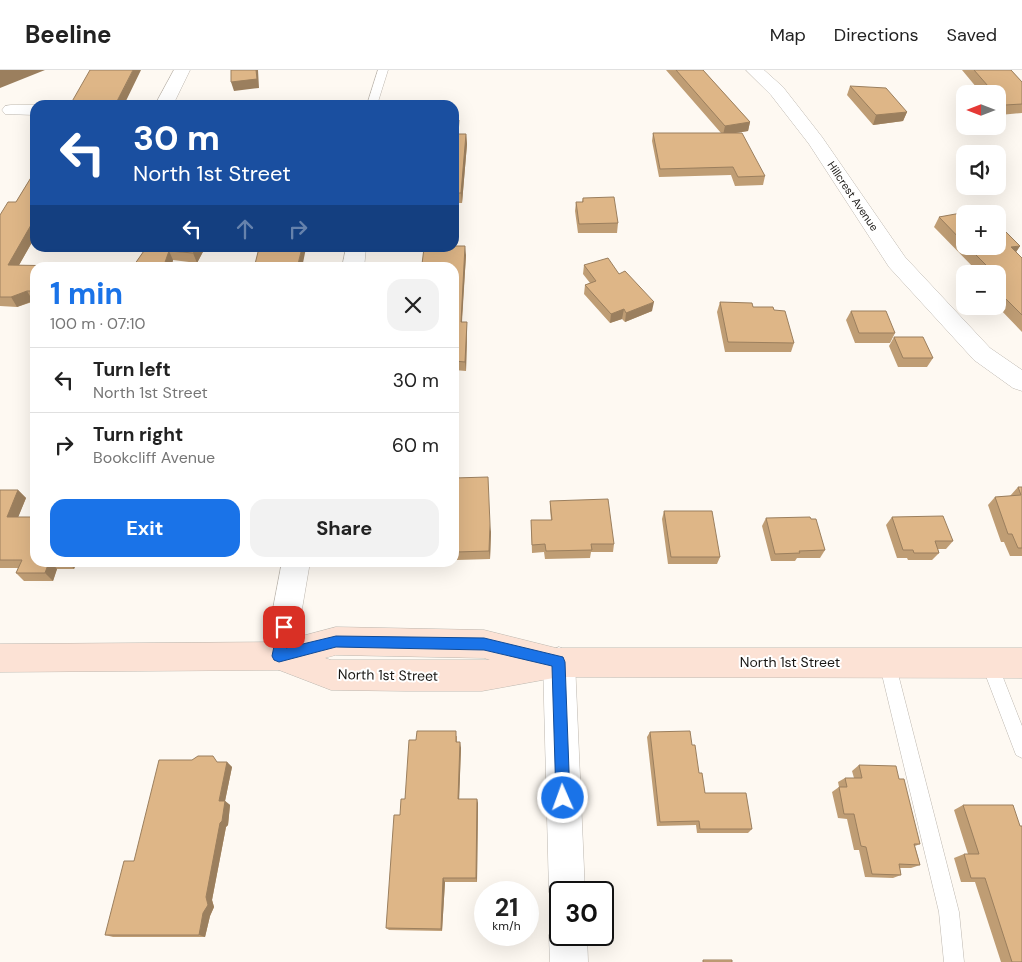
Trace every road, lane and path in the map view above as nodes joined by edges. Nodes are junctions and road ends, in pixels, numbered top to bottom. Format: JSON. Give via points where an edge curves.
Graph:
{"nodes":[{"id":1,"x":182,"y":70,"type":"edge"},
{"id":2,"x":383,"y":70,"type":"edge"},
{"id":3,"x":754,"y":70,"type":"edge"},
{"id":4,"x":167,"y":100,"type":"edge"},
{"id":5,"x":374,"y":100,"type":"edge"},
{"id":6,"x":12,"y":110,"type":"dead end"},
{"id":7,"x":30,"y":110,"type":"edge"},
{"id":8,"x":1022,"y":382,"type":"edge"},
{"id":9,"x":295,"y":567,"type":"edge"},
{"id":10,"x":279,"y":656,"type":"junction"},
{"id":11,"x":0,"y":658,"type":"edge"},
{"id":12,"x":559,"y":662,"type":"junction"},
{"id":13,"x":887,"y":662,"type":"junction"},
{"id":14,"x":989,"y":663,"type":"junction"},
{"id":15,"x":1022,"y":663,"type":"edge"},
{"id":16,"x":1022,"y":749,"type":"edge"},
{"id":17,"x":567,"y":881,"type":"edge"},
{"id":18,"x":568,"y":946,"type":"edge"},
{"id":19,"x":569,"y":962,"type":"edge"},
{"id":20,"x":954,"y":962,"type":"edge"}],
"edges":[{"from":1,"to":4,"type":"street"},
{"from":2,"to":5,"type":"lane"},
{"from":3,"to":8,"type":"street","name":"Hillcrest Avenue","via":[[777,91],[816,141],[897,262],[982,354]]},
{"from":6,"to":7,"type":"street"},
{"from":9,"to":10,"type":"street"},
{"from":10,"to":11,"type":"main road","name":"North 1st Street"},
{"from":10,"to":12,"type":"main road","name":"North 1st Street","via":[[331,675],[482,676]]},
{"from":12,"to":13,"type":"main road","name":"North 1st Street"},
{"from":12,"to":17,"type":"street"},
{"from":13,"to":14,"type":"main road","name":"North 1st Street"},
{"from":13,"to":20,"type":"lane","via":[[949,912]]},
{"from":14,"to":15,"type":"main road","name":"North 1st Street"},
{"from":14,"to":16,"type":"lane"},
{"from":18,"to":19,"type":"street"}]}
